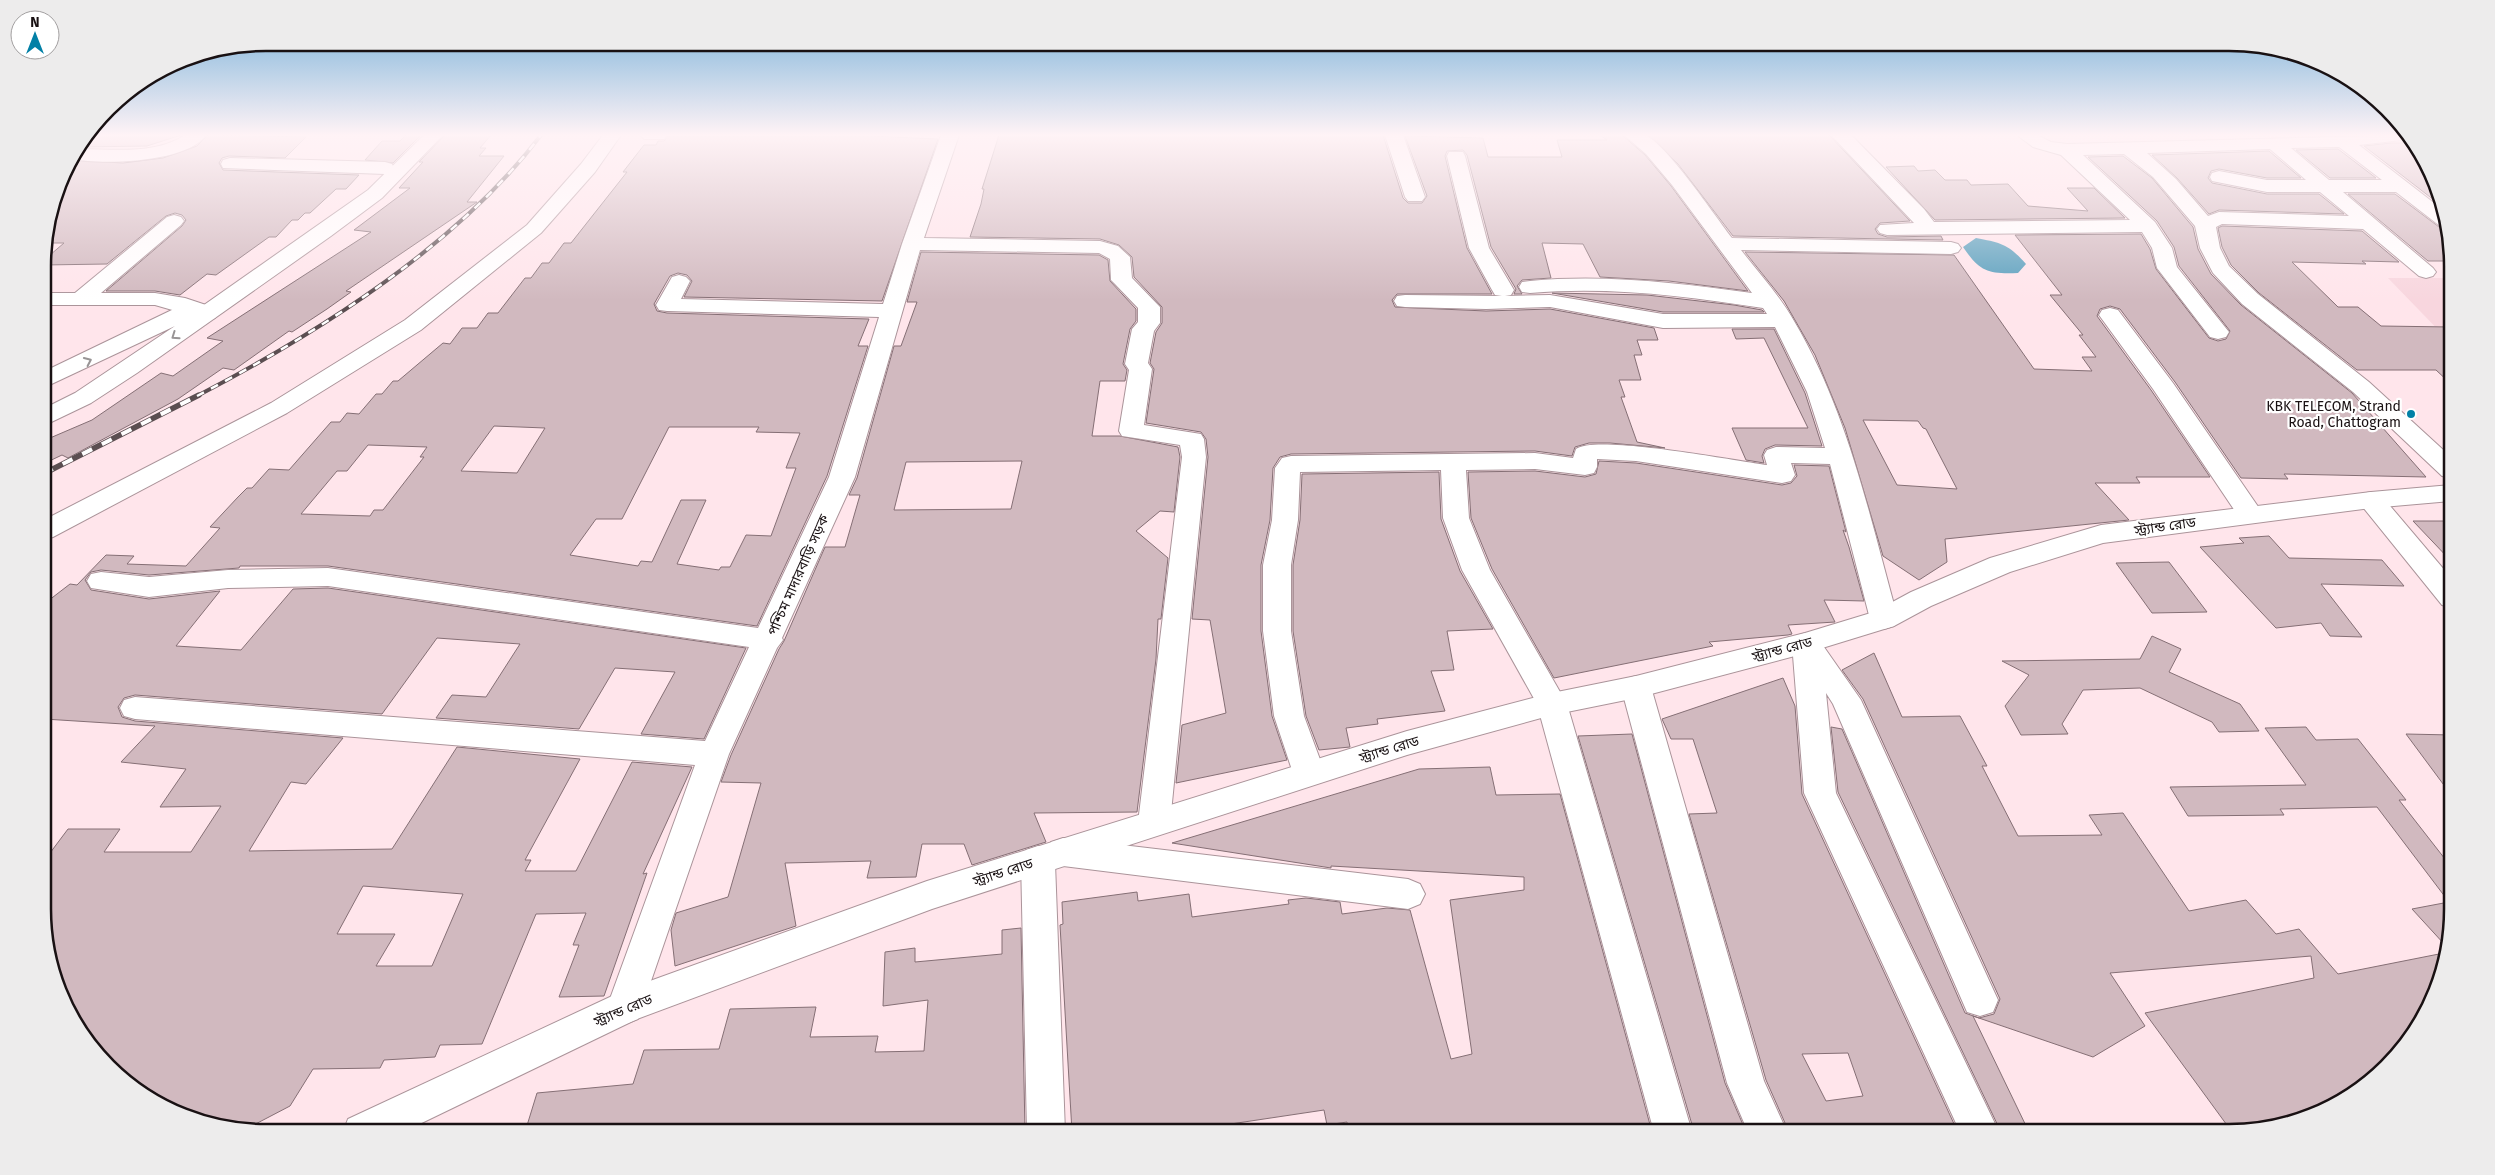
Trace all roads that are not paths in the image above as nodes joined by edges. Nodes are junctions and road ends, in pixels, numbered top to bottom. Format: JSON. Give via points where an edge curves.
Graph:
{"nodes":[{"id":1,"x":362,"y":190,"type":"edge"},
{"id":2,"x":378,"y":190,"type":"edge"},
{"id":3,"x":569,"y":190,"type":"edge"},
{"id":4,"x":931,"y":190,"type":"edge"},
{"id":5,"x":1413,"y":190,"type":"edge"},
{"id":6,"x":1464,"y":190,"type":"edge"},
{"id":7,"x":1686,"y":190,"type":"edge"},
{"id":8,"x":1894,"y":190,"type":"edge"},
{"id":9,"x":2109,"y":190,"type":"edge"},
{"id":10,"x":2177,"y":190,"type":"edge"},
{"id":11,"x":2216,"y":190,"type":"edge"},
{"id":12,"x":2329,"y":190,"type":"edge"},
{"id":13,"x":2405,"y":190,"type":"edge"},
{"id":14,"x":1415,"y":197,"type":"dead end"},
{"id":15,"x":2437,"y":215,"type":"edge"},
{"id":16,"x":174,"y":221,"type":"dead end"},
{"id":17,"x":2212,"y":221,"type":"junction"},
{"id":18,"x":2369,"y":223,"type":"junction"},
{"id":19,"x":2148,"y":226,"type":"junction"},
{"id":20,"x":1927,"y":227,"type":"junction"},
{"id":21,"x":912,"y":244,"type":"junction"},
{"id":22,"x":1728,"y":244,"type":"junction"},
{"id":23,"x":1900,"y":247,"type":"junction"},
{"id":24,"x":1950,"y":248,"type":"dead end"},
{"id":25,"x":2426,"y":272,"type":"dead end"},
{"id":26,"x":679,"y":281,"type":"dead end"},
{"id":27,"x":1504,"y":296,"type":"junction"},
{"id":28,"x":51,"y":298,"type":"edge"},
{"id":29,"x":82,"y":298,"type":"junction"},
{"id":30,"x":1405,"y":301,"type":"dead end"},
{"id":31,"x":201,"y":311,"type":"junction"},
{"id":32,"x":892,"y":311,"type":"junction"},
{"id":33,"x":1776,"y":311,"type":"junction"},
{"id":34,"x":2110,"y":315,"type":"dead end"},
{"id":35,"x":2218,"y":332,"type":"dead end"},
{"id":36,"x":51,"y":377,"type":"edge"},
{"id":37,"x":51,"y":415,"type":"edge"},
{"id":38,"x":1840,"y":456,"type":"junction"},
{"id":39,"x":1452,"y":462,"type":"junction"},
{"id":40,"x":2444,"y":464,"type":"edge"},
{"id":41,"x":2444,"y":494,"type":"edge"},
{"id":42,"x":2371,"y":500,"type":"junction"},
{"id":43,"x":2250,"y":514,"type":"junction"},
{"id":44,"x":51,"y":527,"type":"edge"},
{"id":45,"x":101,"y":582,"type":"dead end"},
{"id":46,"x":2444,"y":588,"type":"edge"},
{"id":47,"x":1884,"y":619,"type":"junction"},
{"id":48,"x":768,"y":640,"type":"junction"},
{"id":49,"x":1806,"y":643,"type":"junction"},
{"id":50,"x":1636,"y":687,"type":"junction"},
{"id":51,"x":1552,"y":704,"type":"junction"},
{"id":52,"x":135,"y":708,"type":"dead end"},
{"id":53,"x":714,"y":754,"type":"junction"},
{"id":54,"x":1309,"y":773,"type":"junction"},
{"id":55,"x":1154,"y":822,"type":"junction"},
{"id":56,"x":1051,"y":856,"type":"junction"},
{"id":57,"x":1408,"y":894,"type":"dead end"},
{"id":58,"x":1980,"y":1000,"type":"dead end"},
{"id":59,"x":625,"y":1007,"type":"junction"},
{"id":60,"x":379,"y":1124,"type":"edge"},
{"id":61,"x":1046,"y":1124,"type":"edge"},
{"id":62,"x":1671,"y":1124,"type":"edge"},
{"id":63,"x":1764,"y":1124,"type":"edge"},
{"id":64,"x":1976,"y":1124,"type":"edge"}],
"edges":[{"from":1,"to":31,"type":"street"},
{"from":2,"to":31,"type":"street"},
{"from":3,"to":44,"type":"street","via":[[534,229],[412,325],[278,408]]},
{"from":4,"to":21,"type":"street","name":"পশ্চিম মাদারবাড়ি সড়ক"},
{"from":5,"to":14,"type":"street"},
{"from":6,"to":27,"type":"street","via":[[1479,248]]},
{"from":7,"to":22,"type":"street"},
{"from":8,"to":20,"type":"street","via":[[1918,212]]},
{"from":9,"to":19,"type":"street"},
{"from":10,"to":17,"type":"street"},
{"from":11,"to":17,"type":"street"},
{"from":12,"to":18,"type":"street"},
{"from":13,"to":15,"type":"street"},
{"from":16,"to":29,"type":"street"},
{"from":17,"to":18,"type":"street"},
{"from":17,"to":40,"type":"street","via":[[2210,248],[2220,268],[2232,281],[2361,387]]},
{"from":18,"to":25,"type":"street"},
{"from":19,"to":20,"type":"street"},
{"from":19,"to":35,"type":"street","via":[[2162,248],[2167,268]]},
{"from":20,"to":23,"type":"street","via":[[1887,229]]},
{"from":21,"to":32,"type":"street","name":"পশ্চিম মাদারবাড়ি সড়ক"},
{"from":21,"to":55,"type":"street","via":[[1100,247],[1120,256],[1122,280],[1149,307],[1149,323],[1142,329],[1136,364],[1141,369],[1131,431],[1192,439],[1194,457]]},
{"from":22,"to":23,"type":"street"},
{"from":22,"to":33,"type":"street"},
{"from":23,"to":24,"type":"street"},
{"from":26,"to":32,"type":"street","via":[[667,305]]},
{"from":27,"to":30,"type":"street"},
{"from":27,"to":33,"type":"street","via":[[1664,321]]},
{"from":27,"to":33,"type":"street","via":[[1572,283],[1611,284]]},
{"from":28,"to":29,"type":"street"},
{"from":29,"to":31,"type":"street","via":[[156,299]]},
{"from":36,"to":31,"type":"street","one_way":true},
{"from":31,"to":37,"type":"street","one_way":true,"via":[[129,368]]},
{"from":32,"to":48,"type":"street","name":"পশ্চিম মাদারবাড়ি সড়ক","via":[[842,477]]},
{"from":33,"to":38,"type":"street","via":[[1819,392]]},
{"from":34,"to":43,"type":"street","via":[[2142,354],[2188,427]]},
{"from":38,"to":39,"type":"street","via":[[1776,455],[1782,475],[1636,453],[1585,452],[1586,467],[1535,461]]},
{"from":38,"to":47,"type":"street"},
{"from":39,"to":51,"type":"street","via":[[1456,518],[1476,570]]},
{"from":39,"to":54,"type":"street","via":[[1299,462],[1290,464],[1288,468],[1277,565],[1277,631],[1290,716]]},
{"from":41,"to":42,"type":"street","name":"স্ট্র্যান্ড রোড"},
{"from":42,"to":43,"type":"street","name":"স্ট্র্যান্ড রোড"},
{"from":42,"to":46,"type":"street"},
{"from":43,"to":47,"type":"street","name":"স্ট্র্যান্ড রোড","via":[[2101,534],[2000,565],[1921,599]]},
{"from":45,"to":48,"type":"street","via":[[149,587],[228,579],[328,577]]},
{"from":47,"to":49,"type":"street","name":"স্ট্র্যান্ড রোড"},
{"from":48,"to":53,"type":"street","name":"পশ্চিম মাদারবাড়ি সড়ক"},
{"from":49,"to":50,"type":"street","name":"স্ট্র্যান্ড রোড"},
{"from":49,"to":58,"type":"street","via":[[1846,700]]},
{"from":49,"to":64,"type":"street","via":[[1820,793]]},
{"from":50,"to":51,"type":"street","name":"স্ট্র্যান্ড রোড"},
{"from":50,"to":63,"type":"street","via":[[1746,1083]]},
{"from":51,"to":54,"type":"street","name":"স্ট্র্যান্ড রোড"},
{"from":51,"to":62,"type":"street"},
{"from":52,"to":53,"type":"street"},
{"from":53,"to":59,"type":"street","name":"পশ্চিম মাদারবাড়ি সড়ক"},
{"from":54,"to":55,"type":"street","name":"স্ট্র্যান্ড রোড"},
{"from":55,"to":56,"type":"street","name":"স্ট্র্যান্ড রোড"},
{"from":56,"to":57,"type":"street"},
{"from":56,"to":59,"type":"street","name":"স্ট্র্যান্ড রোড","via":[[927,896]]},
{"from":56,"to":61,"type":"street"},
{"from":59,"to":60,"type":"street","name":"স্ট্র্যান্ড রোড"}]}
